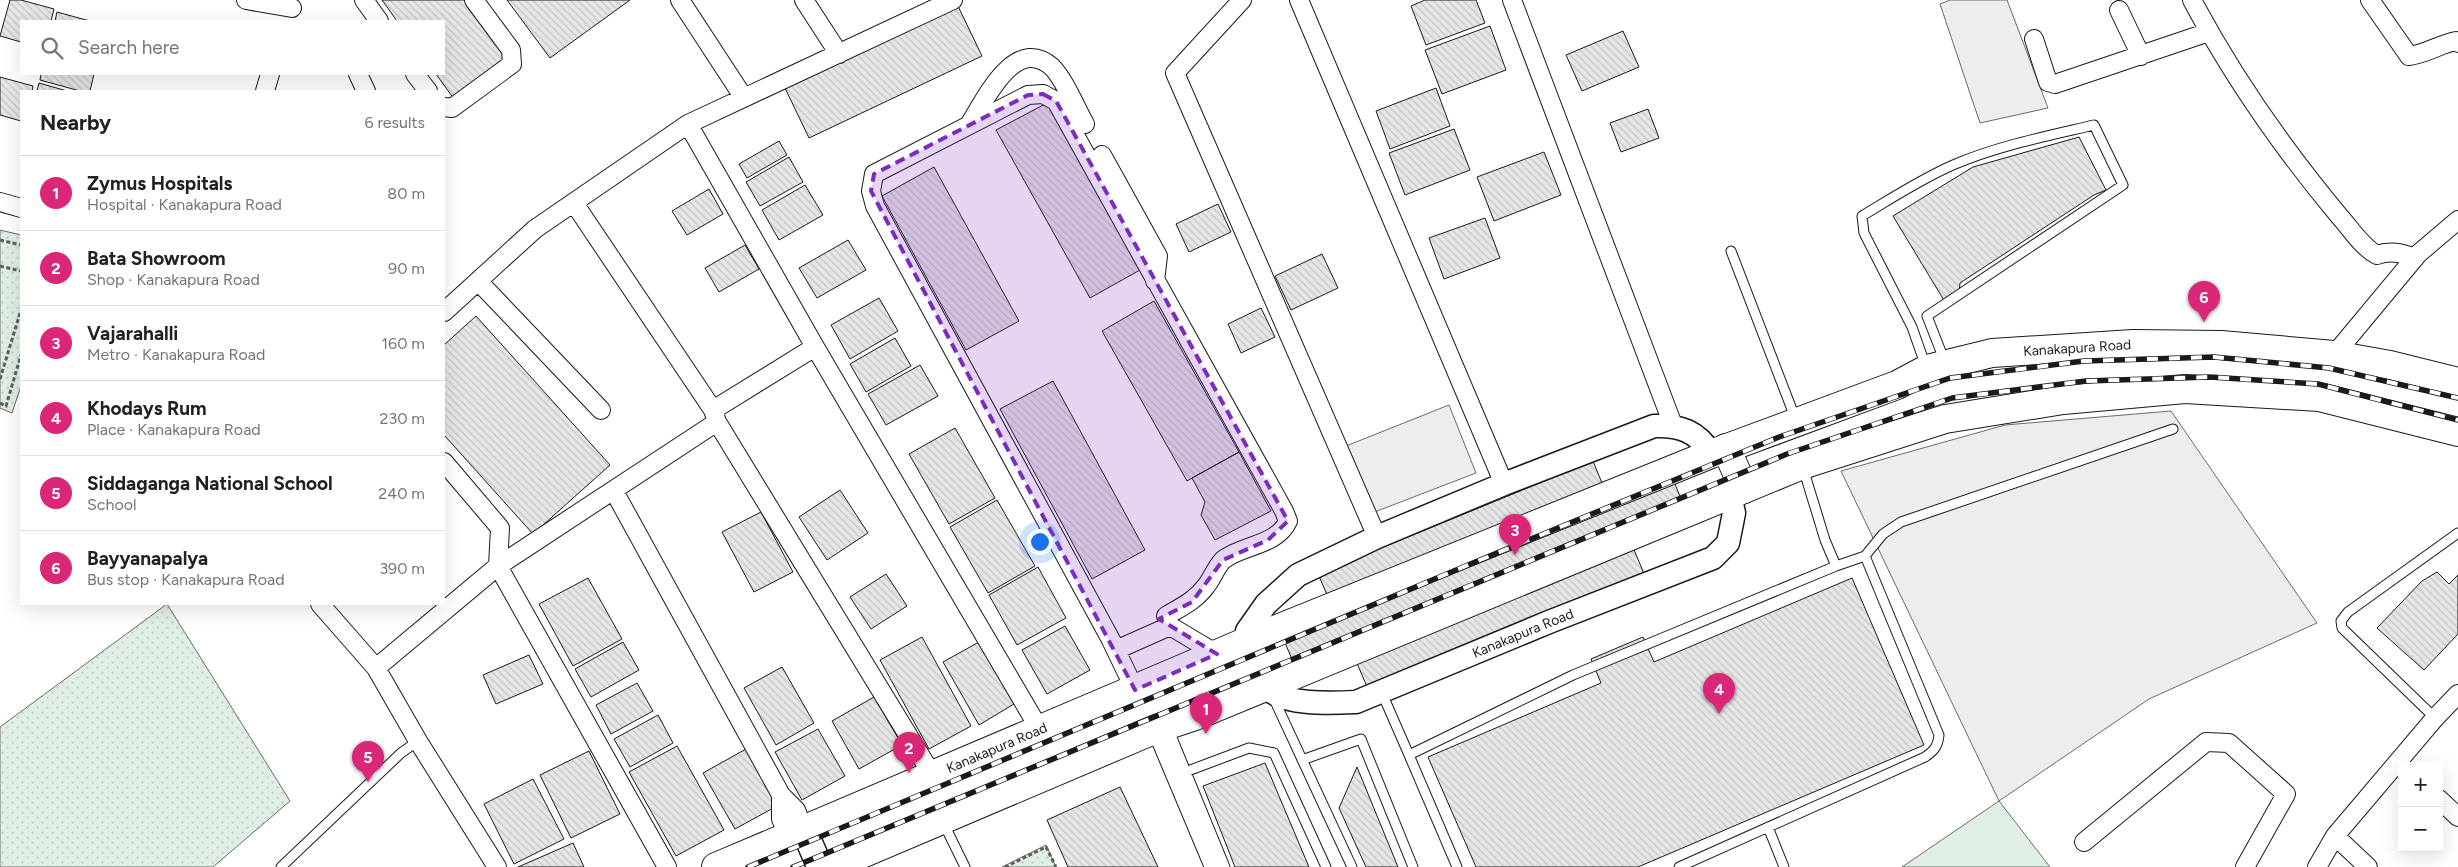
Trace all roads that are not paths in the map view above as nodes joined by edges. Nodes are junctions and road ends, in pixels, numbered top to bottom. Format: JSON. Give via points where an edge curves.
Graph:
{"nodes":[{"id":1,"x":246,"y":0,"type":"edge"},
{"id":2,"x":364,"y":0,"type":"edge"},
{"id":3,"x":474,"y":0,"type":"edge"},
{"id":4,"x":680,"y":0,"type":"edge"},
{"id":5,"x":804,"y":0,"type":"edge"},
{"id":6,"x":953,"y":0,"type":"edge"},
{"id":7,"x":1242,"y":0,"type":"edge"},
{"id":8,"x":1299,"y":0,"type":"edge"},
{"id":9,"x":1512,"y":0,"type":"edge"},
{"id":10,"x":2192,"y":0,"type":"edge"},
{"id":11,"x":2370,"y":0,"type":"edge"},
{"id":12,"x":291,"y":10,"type":"edge"},
{"id":13,"x":2119,"y":10,"type":"dead end"},
{"id":14,"x":378,"y":20,"type":"edge"},
{"id":15,"x":2209,"y":32,"type":"junction"},
{"id":16,"x":2034,"y":39,"type":"dead end"},
{"id":17,"x":2458,"y":43,"type":"edge"},
{"id":18,"x":839,"y":54,"type":"junction"},
{"id":19,"x":2141,"y":56,"type":"junction"},
{"id":20,"x":270,"y":75,"type":"edge"},
{"id":21,"x":358,"y":75,"type":"edge"},
{"id":22,"x":417,"y":75,"type":"edge"},
{"id":23,"x":264,"y":90,"type":"edge"},
{"id":24,"x":366,"y":90,"type":"edge"},
{"id":25,"x":427,"y":90,"type":"edge"},
{"id":26,"x":744,"y":98,"type":"junction"},
{"id":27,"x":445,"y":107,"type":"edge"},
{"id":28,"x":688,"y":124,"type":"junction"},
{"id":29,"x":1085,"y":124,"type":"dead end"},
{"id":30,"x":968,"y":126,"type":"junction"},
{"id":31,"x":1102,"y":155,"type":"dead end"},
{"id":32,"x":0,"y":202,"type":"edge"},
{"id":33,"x":574,"y":203,"type":"junction"},
{"id":34,"x":20,"y":208,"type":"edge"},
{"id":35,"x":2458,"y":220,"type":"edge"},
{"id":36,"x":1732,"y":251,"type":"dead end"},
{"id":37,"x":2415,"y":258,"type":"junction"},
{"id":38,"x":478,"y":281,"type":"junction"},
{"id":39,"x":1155,"y":281,"type":"junction"},
{"id":40,"x":445,"y":311,"type":"edge"},
{"id":41,"x":816,"y":347,"type":"junction"},
{"id":42,"x":2334,"y":355,"type":"junction"},
{"id":43,"x":1937,"y":367,"type":"junction"},
{"id":44,"x":2458,"y":382,"type":"edge"},
{"id":45,"x":601,"y":410,"type":"dead end"},
{"id":46,"x":715,"y":416,"type":"junction"},
{"id":47,"x":1796,"y":420,"type":"junction"},
{"id":48,"x":1673,"y":425,"type":"junction"},
{"id":49,"x":2173,"y":429,"type":"dead end"},
{"id":50,"x":2458,"y":432,"type":"edge"},
{"id":51,"x":1718,"y":451,"type":"junction"},
{"id":52,"x":445,"y":463,"type":"edge"},
{"id":53,"x":1802,"y":465,"type":"junction"},
{"id":54,"x":1504,"y":484,"type":"junction"},
{"id":55,"x":614,"y":491,"type":"junction"},
{"id":56,"x":1737,"y":492,"type":"junction"},
{"id":57,"x":2458,"y":533,"type":"edge"},
{"id":58,"x":1377,"y":537,"type":"junction"},
{"id":59,"x":1865,"y":556,"type":"junction"},
{"id":60,"x":498,"y":566,"type":"junction"},
{"id":61,"x":1836,"y":566,"type":"junction"},
{"id":62,"x":321,"y":605,"type":"edge"},
{"id":63,"x":1170,"y":626,"type":"junction"},
{"id":64,"x":1250,"y":640,"type":"junction"},
{"id":65,"x":1116,"y":650,"type":"junction"},
{"id":66,"x":1217,"y":654,"type":"junction"},
{"id":67,"x":376,"y":668,"type":"junction"},
{"id":68,"x":1135,"y":690,"type":"junction"},
{"id":69,"x":1269,"y":690,"type":"junction"},
{"id":70,"x":1382,"y":691,"type":"junction"},
{"id":71,"x":2458,"y":694,"type":"edge"},
{"id":72,"x":2435,"y":718,"type":"junction"},
{"id":73,"x":1162,"y":727,"type":"junction"},
{"id":74,"x":1040,"y":730,"type":"junction"},
{"id":75,"x":418,"y":741,"type":"junction"},
{"id":76,"x":1409,"y":755,"type":"junction"},
{"id":77,"x":1302,"y":760,"type":"junction"},
{"id":78,"x":2404,"y":762,"type":"edge"},
{"id":79,"x":2398,"y":768,"type":"edge"},
{"id":80,"x":1185,"y":772,"type":"junction"},
{"id":81,"x":932,"y":776,"type":"junction"},
{"id":82,"x":2443,"y":803,"type":"edge"},
{"id":83,"x":2458,"y":817,"type":"edge"},
{"id":84,"x":942,"y":821,"type":"junction"},
{"id":85,"x":1768,"y":827,"type":"junction"},
{"id":86,"x":796,"y":833,"type":"junction"},
{"id":87,"x":2335,"y":836,"type":"junction"},
{"id":88,"x":2084,"y":842,"type":"dead end"},
{"id":89,"x":281,"y":867,"type":"edge"},
{"id":90,"x":496,"y":867,"type":"edge"},
{"id":91,"x":667,"y":867,"type":"edge"},
{"id":92,"x":716,"y":867,"type":"edge"},
{"id":93,"x":803,"y":867,"type":"edge"},
{"id":94,"x":820,"y":867,"type":"edge"},
{"id":95,"x":830,"y":867,"type":"edge"},
{"id":96,"x":964,"y":867,"type":"edge"},
{"id":97,"x":1214,"y":867,"type":"edge"},
{"id":98,"x":1224,"y":867,"type":"edge"},
{"id":99,"x":1326,"y":867,"type":"edge"},
{"id":100,"x":1352,"y":867,"type":"edge"},
{"id":101,"x":1413,"y":867,"type":"edge"},
{"id":102,"x":1457,"y":867,"type":"edge"},
{"id":103,"x":1679,"y":867,"type":"edge"},
{"id":104,"x":1784,"y":867,"type":"edge"},
{"id":105,"x":2245,"y":867,"type":"edge"},
{"id":106,"x":2317,"y":867,"type":"edge"},
{"id":107,"x":2368,"y":867,"type":"edge"}],
"edges":[{"from":1,"to":12,"type":"street"},
{"from":2,"to":14,"type":"street"},
{"from":3,"to":27,"type":"street","via":[[512,50],[512,64],[452,108]]},
{"from":4,"to":26,"type":"street"},
{"from":5,"to":18,"type":"street"},
{"from":6,"to":18,"type":"street"},
{"from":7,"to":58,"type":"street","via":[[1175,73]]},
{"from":8,"to":54,"type":"street"},
{"from":9,"to":48,"type":"street"},
{"from":10,"to":15,"type":"street"},
{"from":11,"to":17,"type":"street","via":[[2409,56],[2449,42]]},
{"from":13,"to":19,"type":"street"},
{"from":15,"to":19,"type":"street"},
{"from":15,"to":37,"type":"street","via":[[2298,167],[2363,244],[2377,255],[2394,252]]},
{"from":16,"to":19,"type":"street","via":[[2048,82],[2055,84]]},
{"from":18,"to":26,"type":"street"},
{"from":20,"to":23,"type":"street"},
{"from":21,"to":24,"type":"street"},
{"from":22,"to":25,"type":"street"},
{"from":26,"to":28,"type":"street"},
{"from":28,"to":33,"type":"street"},
{"from":28,"to":41,"type":"street"},
{"from":29,"to":30,"type":"street","via":[[1053,68],[1041,60],[1024,58],[1007,68]]},
{"from":30,"to":39,"type":"street","via":[[1028,95],[1043,94],[1056,101]]},
{"from":30,"to":65,"type":"street","via":[[874,174],[871,191],[875,206]]},
{"from":31,"to":39,"type":"street","via":[[1158,256]]},
{"from":32,"to":34,"type":"street"},
{"from":33,"to":38,"type":"street","via":[[536,229]]},
{"from":33,"to":46,"type":"street"},
{"from":35,"to":37,"type":"street"},
{"from":36,"to":47,"type":"lane"},
{"from":37,"to":42,"type":"street"},
{"from":38,"to":40,"type":"street"},
{"from":38,"to":45,"type":"street"},
{"from":39,"to":63,"type":"street","via":[[1288,521],[1285,528],[1268,540],[1223,560],[1192,602],[1166,616]]},
{"from":41,"to":46,"type":"street"},
{"from":41,"to":74,"type":"street"},
{"from":42,"to":43,"type":"highway","name":"Kanakapura Road","via":[[2221,345],[2133,344],[1992,353]]},
{"from":42,"to":44,"type":"highway","name":"Kanakapura Road"},
{"from":43,"to":43,"type":"lane","via":[[1912,327],[1864,233],[1862,216],[1954,165],[2094,125],[2122,185],[1927,316]]},
{"from":43,"to":47,"type":"highway","name":"Kanakapura Road","via":[[1897,386]]},
{"from":46,"to":55,"type":"street"},
{"from":46,"to":81,"type":"street"},
{"from":47,"to":51,"type":"highway","name":"Kanakapura Road"},
{"from":48,"to":51,"type":"street"},
{"from":48,"to":54,"type":"street","via":[[1654,426]]},
{"from":49,"to":59,"type":"lane","via":[[1901,522],[1883,534]]},
{"from":50,"to":53,"type":"highway","via":[[2319,397],[2186,389],[2062,400],[1945,419]]},
{"from":51,"to":56,"type":"highway"},
{"from":51,"to":64,"type":"highway","name":"Kanakapura Road"},
{"from":52,"to":60,"type":"street","via":[[500,528]]},
{"from":53,"to":56,"type":"highway"},
{"from":53,"to":61,"type":"lane"},
{"from":54,"to":58,"type":"street"},
{"from":55,"to":60,"type":"street"},
{"from":55,"to":86,"type":"street","via":[[781,795],[781,820]]},
{"from":56,"to":69,"type":"highway"},
{"from":56,"to":70,"type":"street","name":"Kanakapura Road","via":[[1728,543],[1713,558]]},
{"from":57,"to":72,"type":"lane","via":[[2348,612],[2341,621],[2342,628]]},
{"from":58,"to":64,"type":"street","via":[[1298,575],[1266,604],[1247,630]]},
{"from":59,"to":61,"type":"lane"},
{"from":59,"to":85,"type":"lane","via":[[1939,735],[1938,743],[1925,757]]},
{"from":60,"to":67,"type":"street"},
{"from":60,"to":91,"type":"street"},
{"from":61,"to":76,"type":"lane","via":[[1573,675]]},
{"from":62,"to":67,"type":"street"},
{"from":63,"to":65,"type":"street"},
{"from":63,"to":66,"type":"street"},
{"from":64,"to":66,"type":"highway","name":"Kanakapura Road"},
{"from":65,"to":68,"type":"street"},
{"from":66,"to":68,"type":"highway","name":"Kanakapura Road"},
{"from":67,"to":75,"type":"street"},
{"from":68,"to":74,"type":"highway","name":"Kanakapura Road"},
{"from":69,"to":70,"type":"street","name":"Kanakapura Road","via":[[1322,704],[1356,702]]},
{"from":69,"to":73,"type":"highway"},
{"from":69,"to":77,"type":"lane"},
{"from":70,"to":76,"type":"lane"},
{"from":71,"to":72,"type":"street"},
{"from":72,"to":78,"type":"street"},
{"from":73,"to":80,"type":"lane"},
{"from":73,"to":84,"type":"highway"},
{"from":73,"to":97,"type":"street"},
{"from":74,"to":81,"type":"highway","name":"Kanakapura Road"},
{"from":75,"to":89,"type":"lane","via":[[401,753]]},
{"from":75,"to":90,"type":"street"},
{"from":76,"to":102,"type":"lane"},
{"from":77,"to":100,"type":"lane"},
{"from":77,"to":101,"type":"lane","via":[[1361,739]]},
{"from":79,"to":87,"type":"street"},
{"from":80,"to":98,"type":"lane"},
{"from":80,"to":99,"type":"lane","via":[[1248,748],[1274,753]]},
{"from":81,"to":86,"type":"highway","name":"Kanakapura Road"},
{"from":82,"to":83,"type":"street"},
{"from":84,"to":95,"type":"highway"},
{"from":84,"to":96,"type":"lane"},
{"from":85,"to":103,"type":"lane"},
{"from":85,"to":104,"type":"lane"},
{"from":86,"to":92,"type":"highway","name":"Kanakapura Road"},
{"from":86,"to":93,"type":"main road"},
{"from":86,"to":94,"type":"main road"},
{"from":87,"to":106,"type":"street"},
{"from":87,"to":107,"type":"street"},
{"from":88,"to":105,"type":"street","via":[[2206,742],[2229,743],[2286,794]]}]}
